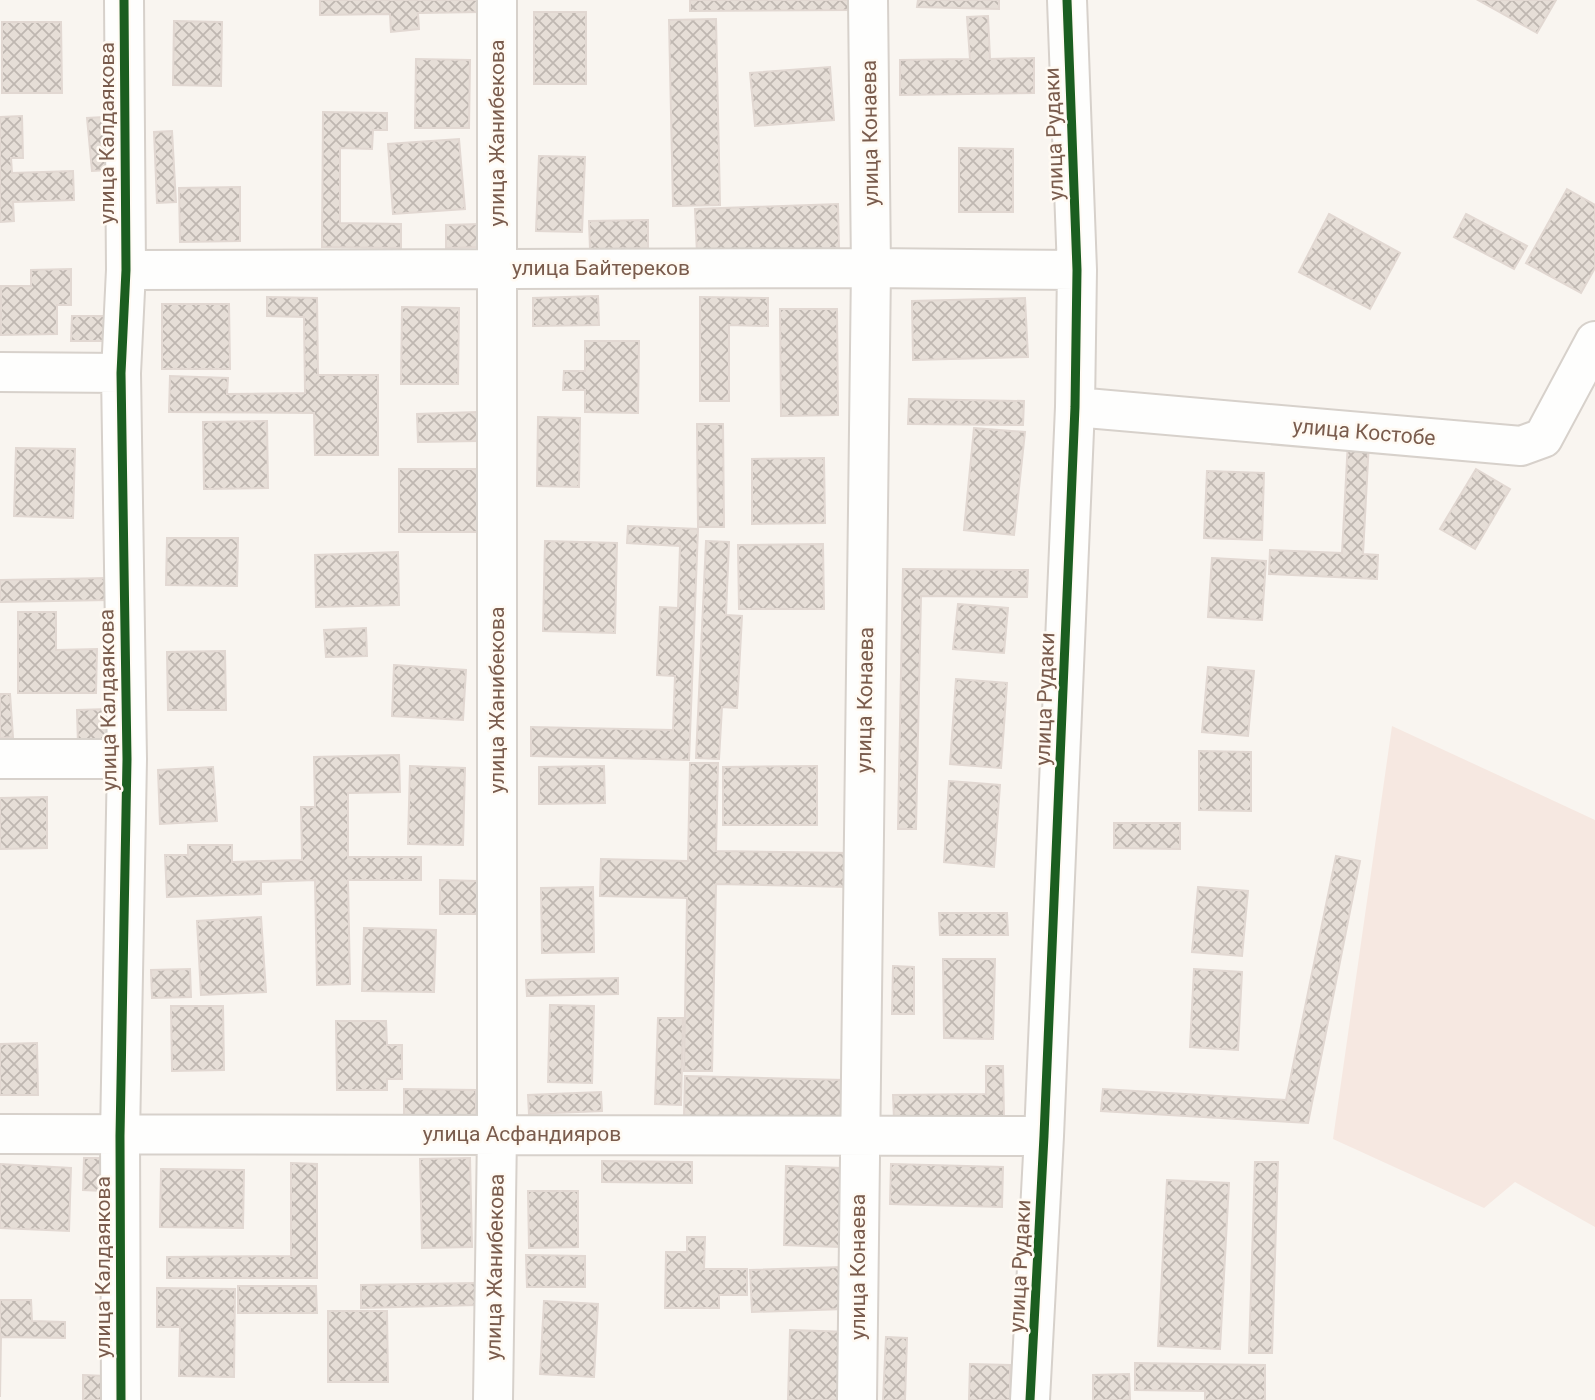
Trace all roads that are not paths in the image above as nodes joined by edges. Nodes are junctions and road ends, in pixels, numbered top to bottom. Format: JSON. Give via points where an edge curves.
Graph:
{"nodes":[{"id":1,"x":124,"y":0,"type":"edge"},
{"id":2,"x":497,"y":0,"type":"edge"},
{"id":3,"x":868,"y":0,"type":"edge"},
{"id":4,"x":1067,"y":0,"type":"edge"},
{"id":5,"x":496,"y":268,"type":"junction"},
{"id":6,"x":871,"y":268,"type":"junction"},
{"id":7,"x":126,"y":270,"type":"junction"},
{"id":8,"x":1077,"y":270,"type":"junction"},
{"id":9,"x":1595,"y":341,"type":"edge"},
{"id":10,"x":0,"y":372,"type":"edge"},
{"id":11,"x":121,"y":373,"type":"junction"},
{"id":12,"x":1075,"y":407,"type":"junction"},
{"id":13,"x":127,"y":759,"type":"junction"},
{"id":14,"x":0,"y":760,"type":"edge"},
{"id":15,"x":498,"y":1133,"type":"junction"},
{"id":16,"x":0,"y":1134,"type":"edge"},
{"id":17,"x":120,"y":1136,"type":"junction"},
{"id":18,"x":1044,"y":1136,"type":"junction"},
{"id":19,"x":859,"y":1137,"type":"junction"},
{"id":20,"x":121,"y":1400,"type":"edge"},
{"id":21,"x":493,"y":1400,"type":"edge"},
{"id":22,"x":857,"y":1400,"type":"edge"},
{"id":23,"x":1030,"y":1400,"type":"edge"}],
"edges":[{"from":1,"to":7,"type":"street","name":"улица Калдаякова"},
{"from":2,"to":5,"type":"street","name":"улица Жанибекова"},
{"from":3,"to":6,"type":"street","name":"улица Конаева"},
{"from":4,"to":8,"type":"street","name":"улица Рудаки"},
{"from":5,"to":6,"type":"street","name":"улица Байтереков"},
{"from":5,"to":7,"type":"street","name":"улица Байтереков"},
{"from":5,"to":15,"type":"street","name":"улица Жанибекова"},
{"from":6,"to":8,"type":"street","name":"улица Байтереков"},
{"from":6,"to":19,"type":"street","name":"улица Конаева"},
{"from":7,"to":11,"type":"street","name":"улица Калдаякова"},
{"from":8,"to":12,"type":"street","name":"улица Рудаки"},
{"from":9,"to":12,"type":"street","name":"улица Костобе","via":[[1543,438],[1521,446]]},
{"from":10,"to":11,"type":"street"},
{"from":11,"to":13,"type":"street","name":"улица Калдаякова"},
{"from":12,"to":18,"type":"street","name":"улица Рудаки"},
{"from":13,"to":14,"type":"street"},
{"from":13,"to":17,"type":"street","name":"улица Калдаякова"},
{"from":15,"to":17,"type":"street","name":"улица Асфандияров"},
{"from":15,"to":19,"type":"street","name":"улица Асфандияров"},
{"from":15,"to":21,"type":"street","name":"улица Жанибекова"},
{"from":16,"to":17,"type":"street","name":"улица Асфандияров"},
{"from":17,"to":20,"type":"street","name":"улица Калдаякова"},
{"from":18,"to":19,"type":"street","name":"улица Асфандияров"},
{"from":18,"to":23,"type":"street","name":"улица Рудаки"},
{"from":19,"to":22,"type":"street","name":"улица Конаева"}]}
